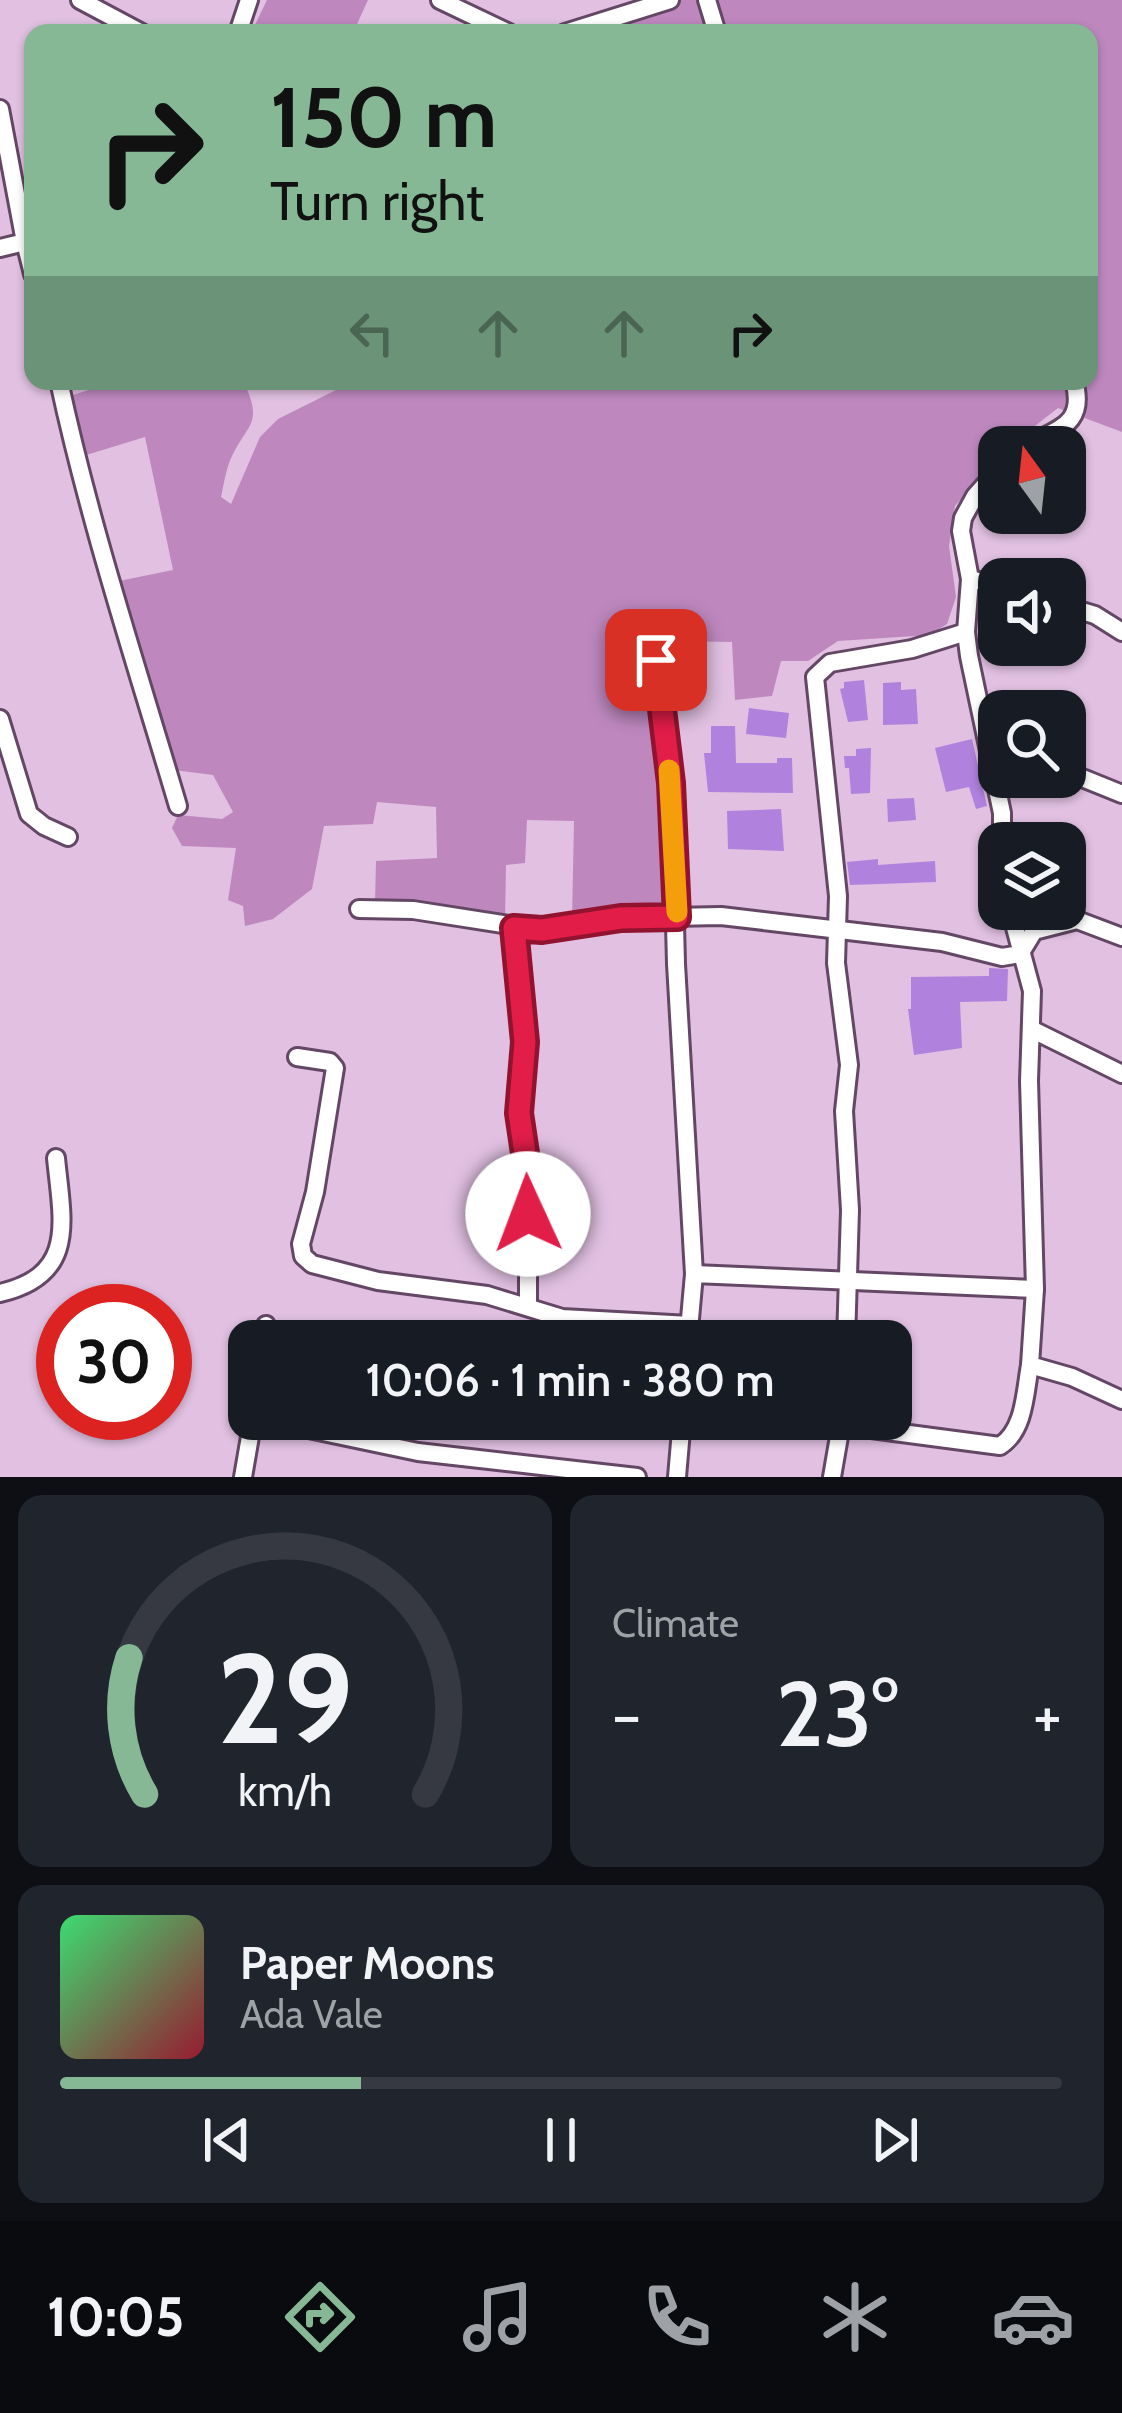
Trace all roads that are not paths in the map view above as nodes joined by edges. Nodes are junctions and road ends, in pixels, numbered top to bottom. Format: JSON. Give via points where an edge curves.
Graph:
{"nodes":[{"id":1,"x":80,"y":0,"type":"edge"},
{"id":2,"x":440,"y":0,"type":"edge"},
{"id":3,"x":670,"y":0,"type":"edge"},
{"id":4,"x":125,"y":24,"type":"edge"},
{"id":5,"x":490,"y":24,"type":"edge"},
{"id":6,"x":594,"y":24,"type":"edge"},
{"id":7,"x":1,"y":116,"type":"edge"},
{"id":8,"x":24,"y":237,"type":"edge"},
{"id":9,"x":61,"y":390,"type":"edge"},
{"id":10,"x":1075,"y":390,"type":"edge"},
{"id":11,"x":1063,"y":426,"type":"edge"},
{"id":12,"x":978,"y":498,"type":"edge"},
{"id":13,"x":970,"y":579,"type":"junction"},
{"id":14,"x":978,"y":581,"type":"edge"},
{"id":15,"x":1086,"y":612,"type":"edge"},
{"id":16,"x":965,"y":632,"type":"junction"},
{"id":17,"x":1122,"y":632,"type":"edge"},
{"id":18,"x":656,"y":660,"type":"dead end"},
{"id":19,"x":980,"y":690,"type":"edge"},
{"id":20,"x":0,"y":719,"type":"edge"},
{"id":21,"x":1086,"y":779,"type":"edge"},
{"id":22,"x":1122,"y":794,"type":"edge"},
{"id":23,"x":178,"y":806,"type":"dead end"},
{"id":24,"x":68,"y":837,"type":"dead end"},
{"id":25,"x":359,"y":909,"type":"dead end"},
{"id":26,"x":677,"y":917,"type":"junction"},
{"id":27,"x":514,"y":928,"type":"junction"},
{"id":28,"x":1015,"y":930,"type":"edge"},
{"id":29,"x":839,"y":931,"type":"junction"},
{"id":30,"x":1122,"y":937,"type":"edge"},
{"id":31,"x":1020,"y":955,"type":"junction"},
{"id":32,"x":1031,"y":1029,"type":"junction"},
{"id":33,"x":298,"y":1057,"type":"dead end"},
{"id":34,"x":1122,"y":1074,"type":"edge"},
{"id":35,"x":56,"y":1158,"type":"dead end"},
{"id":36,"x":694,"y":1274,"type":"junction"},
{"id":37,"x":849,"y":1284,"type":"junction"},
{"id":38,"x":1035,"y":1289,"type":"junction"},
{"id":39,"x":0,"y":1293,"type":"edge"},
{"id":40,"x":528,"y":1306,"type":"junction"},
{"id":41,"x":579,"y":1320,"type":"edge"},
{"id":42,"x":690,"y":1320,"type":"edge"},
{"id":43,"x":847,"y":1320,"type":"edge"},
{"id":44,"x":1030,"y":1365,"type":"junction"},
{"id":45,"x":1122,"y":1400,"type":"edge"},
{"id":46,"x":912,"y":1433,"type":"edge"},
{"id":47,"x":251,"y":1440,"type":"edge"},
{"id":48,"x":359,"y":1440,"type":"edge"},
{"id":49,"x":680,"y":1440,"type":"edge"},
{"id":50,"x":838,"y":1440,"type":"edge"},
{"id":51,"x":243,"y":1477,"type":"edge"},
{"id":52,"x":637,"y":1477,"type":"edge"},
{"id":53,"x":677,"y":1477,"type":"edge"},
{"id":54,"x":832,"y":1477,"type":"edge"}],
"edges":[{"from":1,"to":4,"type":"street"},
{"from":2,"to":5,"type":"street"},
{"from":3,"to":6,"type":"street"},
{"from":7,"to":8,"type":"street"},
{"from":9,"to":23,"type":"street","via":[[89,513]]},
{"from":10,"to":11,"type":"street","via":[[1078,406]]},
{"from":12,"to":13,"type":"street","via":[[961,531]]},
{"from":13,"to":14,"type":"street"},
{"from":13,"to":16,"type":"street"},
{"from":15,"to":17,"type":"street"},
{"from":16,"to":19,"type":"street"},
{"from":16,"to":29,"type":"street","via":[[830,662],[815,677]]},
{"from":18,"to":26,"type":"street"},
{"from":20,"to":24,"type":"street","via":[[29,814]]},
{"from":21,"to":22,"type":"street"},
{"from":25,"to":27,"type":"street"},
{"from":26,"to":27,"type":"street"},
{"from":26,"to":29,"type":"street"},
{"from":26,"to":36,"type":"street"},
{"from":27,"to":40,"type":"street","via":[[525,1042],[519,1113]]},
{"from":28,"to":31,"type":"street"},
{"from":29,"to":31,"type":"street"},
{"from":29,"to":37,"type":"street","via":[[849,1065]]},
{"from":30,"to":31,"type":"street","via":[[1077,920],[1053,924],[1034,931]]},
{"from":31,"to":32,"type":"street","via":[[1032,991]]},
{"from":32,"to":34,"type":"street"},
{"from":32,"to":38,"type":"street"},
{"from":33,"to":40,"type":"street","via":[[335,1068],[303,1256],[378,1281]]},
{"from":35,"to":39,"type":"street","via":[[61,1248],[30,1283]]},
{"from":36,"to":37,"type":"street"},
{"from":36,"to":42,"type":"street"},
{"from":37,"to":38,"type":"street"},
{"from":37,"to":43,"type":"street"},
{"from":38,"to":44,"type":"street"},
{"from":40,"to":41,"type":"street"},
{"from":44,"to":45,"type":"street"},
{"from":44,"to":46,"type":"street","via":[[1012,1438],[1000,1446]]},
{"from":47,"to":51,"type":"street"},
{"from":48,"to":52,"type":"street"},
{"from":49,"to":53,"type":"street"},
{"from":50,"to":54,"type":"street"}]}
